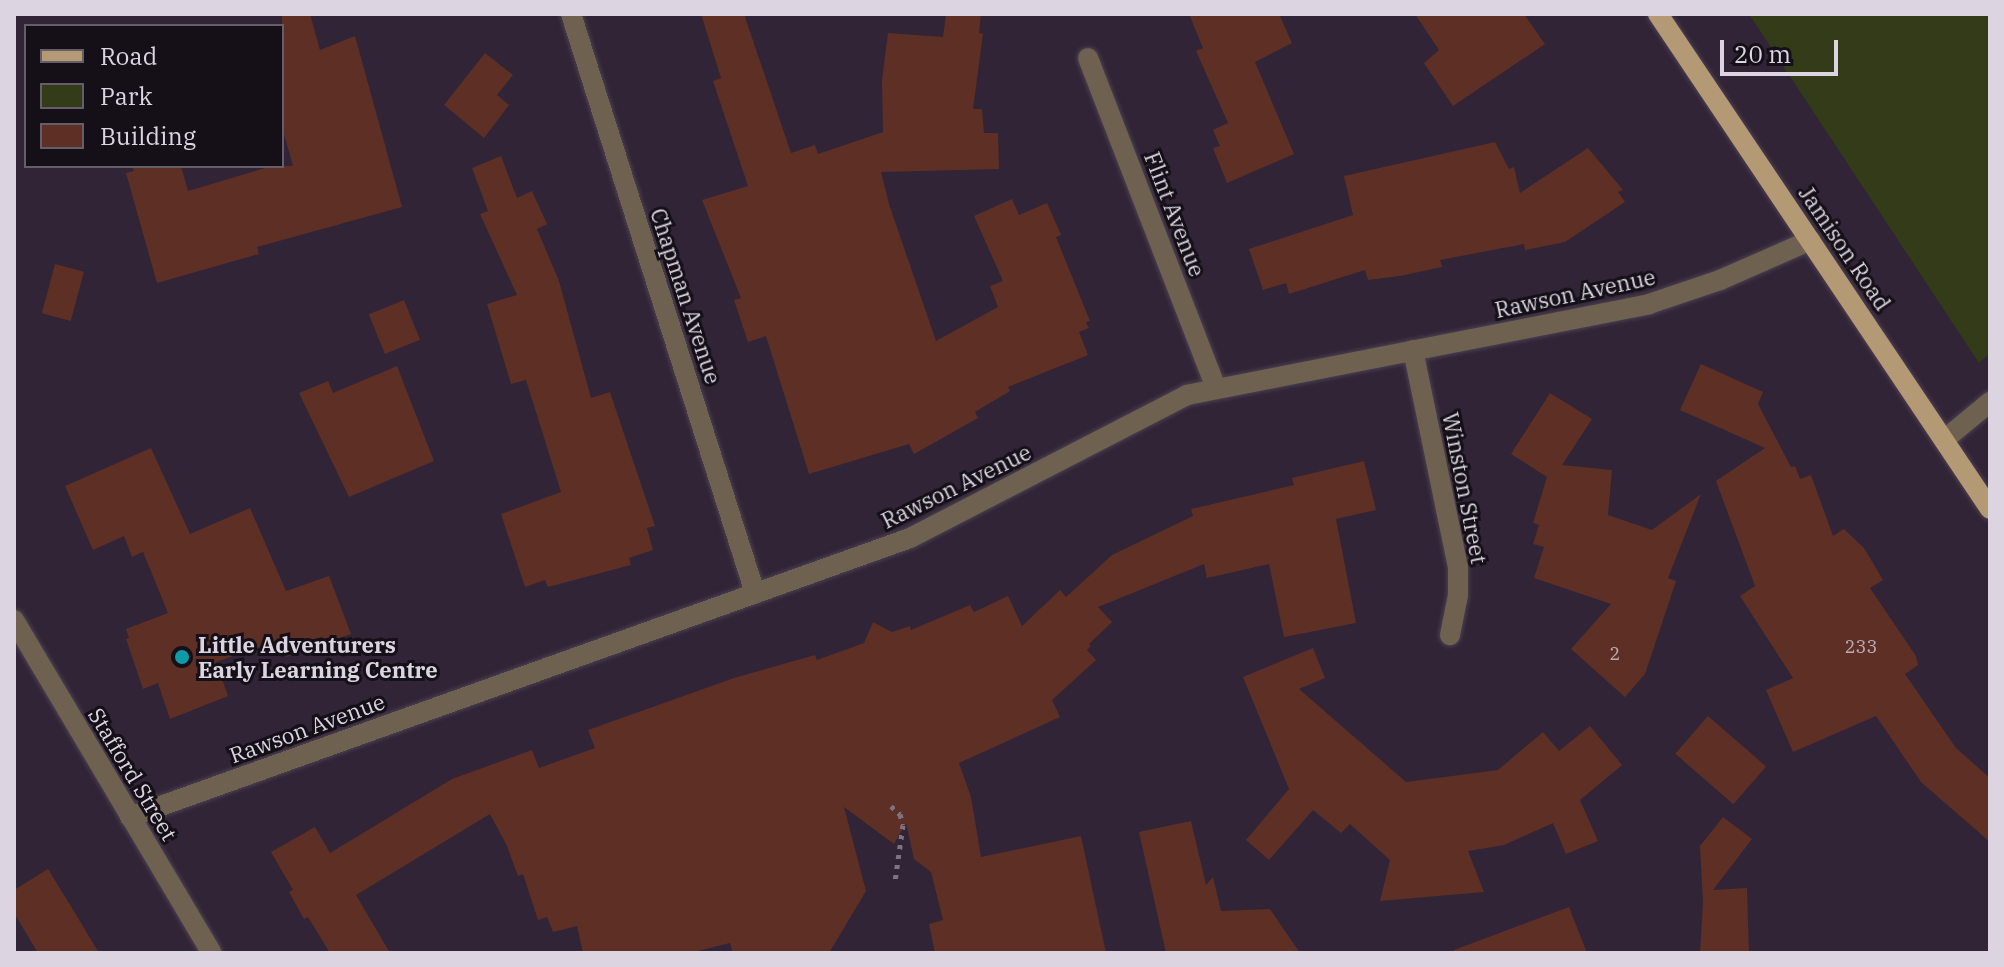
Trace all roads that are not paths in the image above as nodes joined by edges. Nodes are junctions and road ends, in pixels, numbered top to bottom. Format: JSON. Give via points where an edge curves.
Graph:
{"nodes":[{"id":1,"x":571,"y":14,"type":"edge"},
{"id":2,"x":1658,"y":14,"type":"edge"},
{"id":3,"x":1088,"y":58,"type":"dead end"},
{"id":4,"x":1811,"y":240,"type":"junction"},
{"id":5,"x":1413,"y":350,"type":"junction"},
{"id":6,"x":1216,"y":388,"type":"junction"},
{"id":7,"x":1990,"y":402,"type":"edge"},
{"id":8,"x":1944,"y":440,"type":"junction"},
{"id":9,"x":1990,"y":509,"type":"edge"},
{"id":10,"x":755,"y":593,"type":"junction"},
{"id":11,"x":14,"y":620,"type":"edge"},
{"id":12,"x":1450,"y":635,"type":"dead end"},
{"id":13,"x":130,"y":817,"type":"junction"},
{"id":14,"x":212,"y":953,"type":"edge"}],
"edges":[{"from":1,"to":10,"type":"street","name":"Chapman Avenue"},
{"from":2,"to":4,"type":"main road","name":"Jamison Road"},
{"from":3,"to":6,"type":"street","name":"Flint Avenue"},
{"from":4,"to":5,"type":"street","name":"Rawson Avenue","via":[[1649,304]]},
{"from":4,"to":8,"type":"main road","name":"Jamison Road"},
{"from":5,"to":6,"type":"street","name":"Rawson Avenue"},
{"from":5,"to":12,"type":"street","name":"Winston Street","via":[[1458,567]]},
{"from":6,"to":10,"type":"street","name":"Rawson Avenue","via":[[1169,403],[933,528]]},
{"from":7,"to":8,"type":"street"},
{"from":8,"to":9,"type":"main road","name":"Jamison Road"},
{"from":10,"to":13,"type":"street","name":"Rawson Avenue"},
{"from":11,"to":13,"type":"street","name":"Stafford Street"},
{"from":13,"to":14,"type":"street","name":"Stafford Street"}]}
